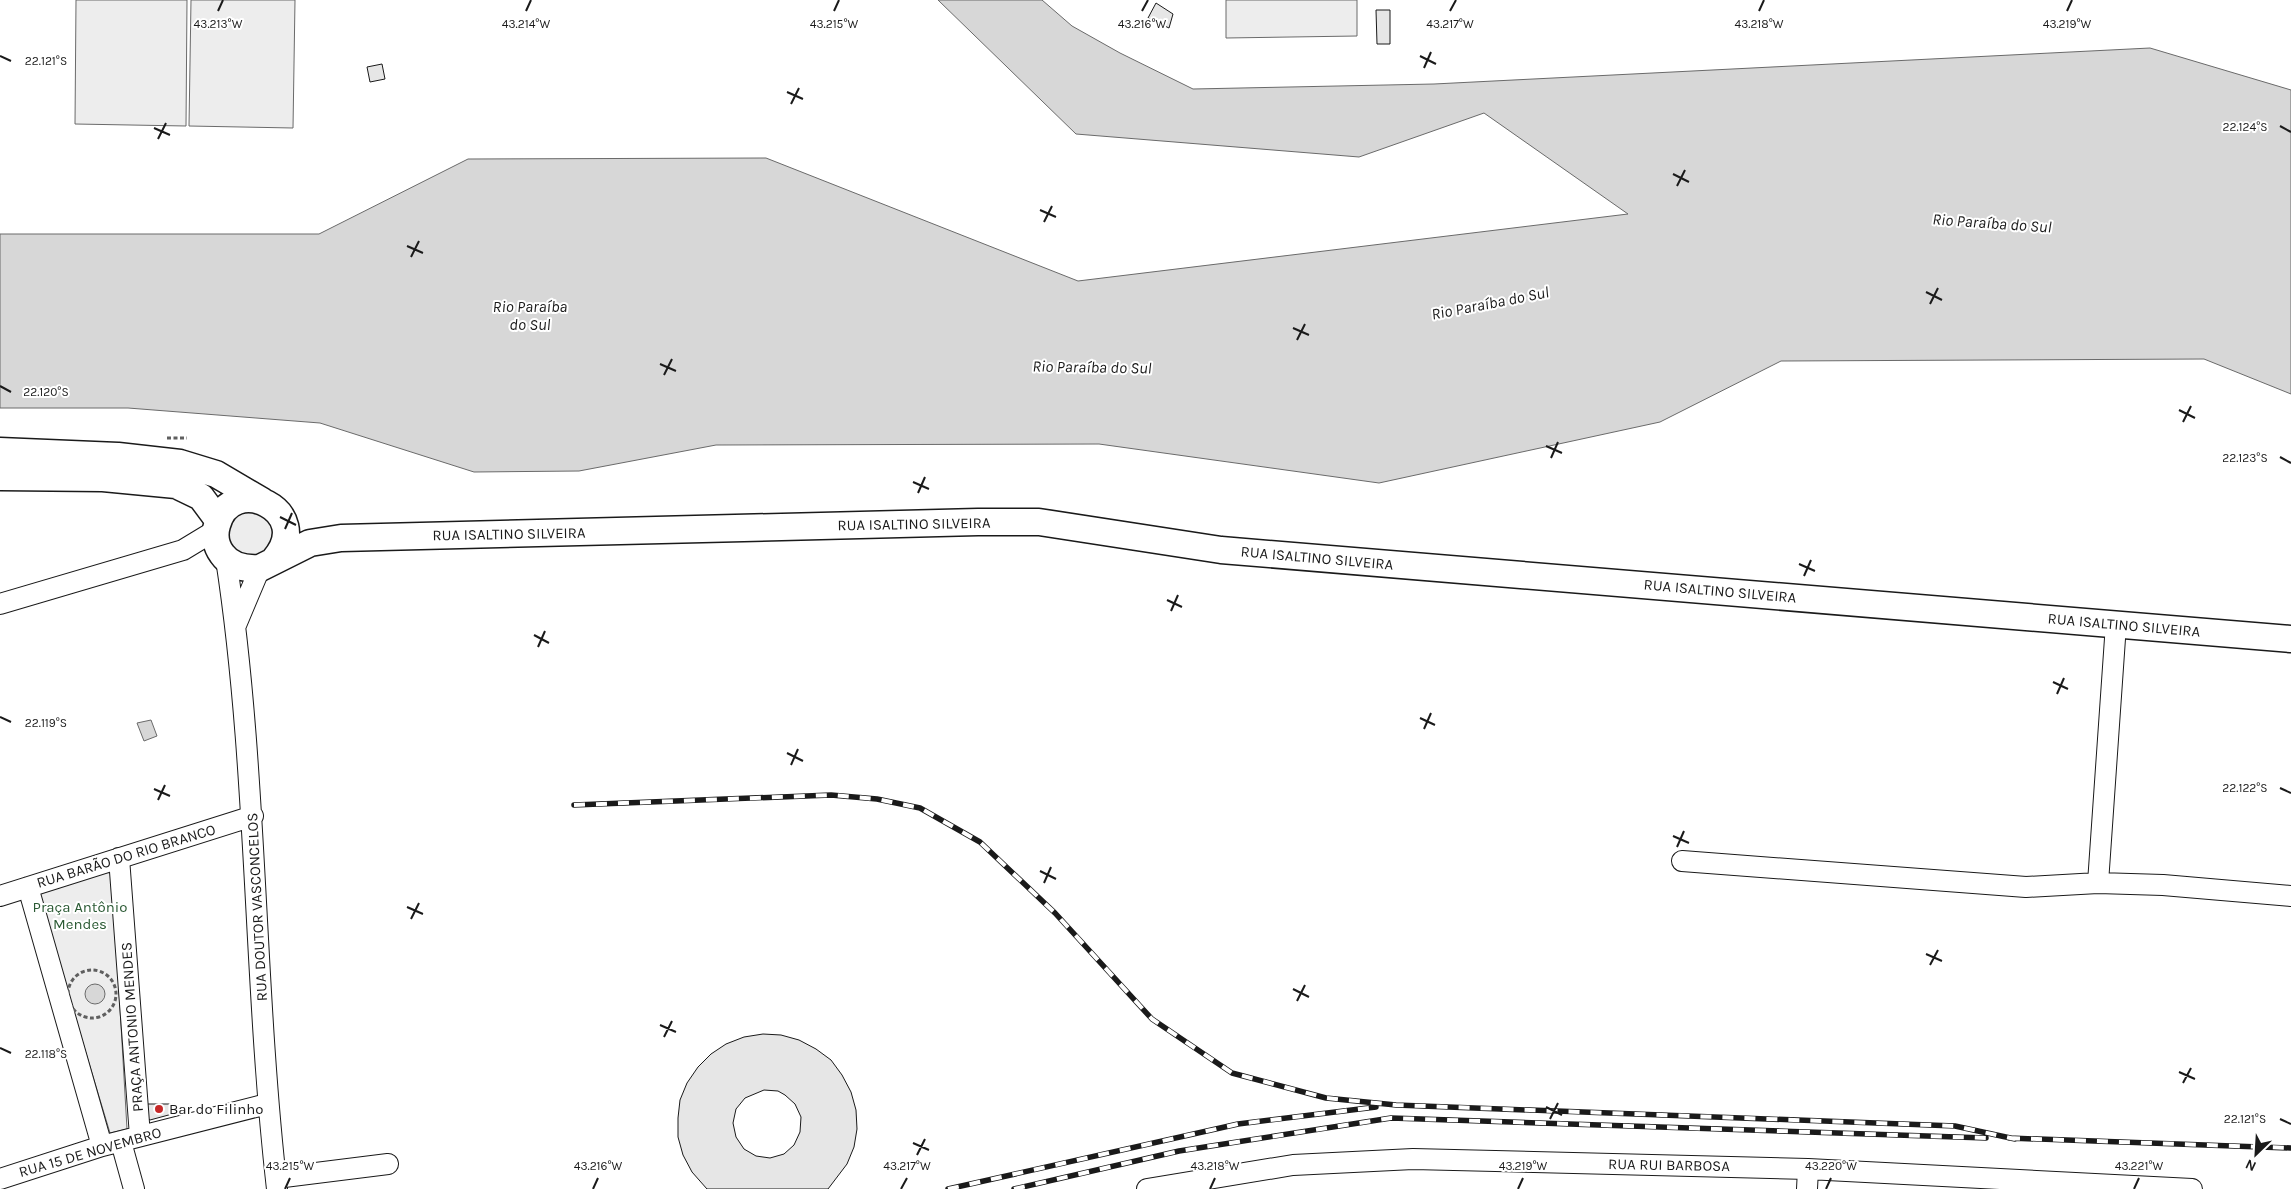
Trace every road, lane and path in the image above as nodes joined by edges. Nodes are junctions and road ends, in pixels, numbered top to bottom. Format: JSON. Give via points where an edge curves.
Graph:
{"nodes":[{"id":1,"x":0,"y":451,"type":"edge"},
{"id":2,"x":0,"y":477,"type":"edge"},
{"id":3,"x":271,"y":507,"type":"junction"},
{"id":4,"x":217,"y":525,"type":"junction"},
{"id":5,"x":341,"y":538,"type":"junction"},
{"id":6,"x":183,"y":550,"type":"junction"},
{"id":7,"x":224,"y":557,"type":"junction"},
{"id":8,"x":267,"y":564,"type":"junction"},
{"id":9,"x":0,"y":604,"type":"edge"},
{"id":10,"x":2116,"y":624,"type":"junction"},
{"id":11,"x":236,"y":625,"type":"junction"},
{"id":12,"x":2291,"y":640,"type":"edge"},
{"id":13,"x":253,"y":816,"type":"junction"},
{"id":14,"x":119,"y":858,"type":"junction"},
{"id":15,"x":1682,"y":861,"type":"dead end"},
{"id":16,"x":2098,"y":883,"type":"junction"},
{"id":17,"x":28,"y":887,"type":"junction"},
{"id":18,"x":0,"y":896,"type":"edge"},
{"id":19,"x":2291,"y":896,"type":"edge"},
{"id":20,"x":114,"y":976,"type":"dead end"},
{"id":21,"x":65,"y":983,"type":"dead end"},
{"id":22,"x":116,"y":996,"type":"junction"},
{"id":23,"x":70,"y":1002,"type":"junction"},
{"id":24,"x":117,"y":1011,"type":"dead end"},
{"id":25,"x":76,"y":1020,"type":"dead end"},
{"id":26,"x":267,"y":1104,"type":"junction"},
{"id":27,"x":131,"y":1139,"type":"junction"},
{"id":28,"x":102,"y":1146,"type":"junction"},
{"id":29,"x":388,"y":1164,"type":"dead end"},
{"id":30,"x":1808,"y":1169,"type":"junction"},
{"id":31,"x":0,"y":1179,"type":"edge"},
{"id":32,"x":1923,"y":1182,"type":"edge"},
{"id":33,"x":276,"y":1184,"type":"edge"},
{"id":34,"x":134,"y":1189,"type":"edge"},
{"id":35,"x":1147,"y":1189,"type":"edge"},
{"id":36,"x":1807,"y":1189,"type":"edge"},
{"id":37,"x":2192,"y":1189,"type":"edge"}],
"edges":[{"from":1,"to":3,"type":"main road","via":[[118,456],[180,463],[216,474]]},
{"from":2,"to":4,"type":"main road","via":[[103,478],[176,485],[201,497]]},
{"from":3,"to":4,"type":"main road","via":[[252,499],[237,502],[224,511]]},
{"from":3,"to":5,"type":"main road"},
{"from":3,"to":8,"type":"main road","via":[[286,533],[280,553]]},
{"from":4,"to":6,"type":"street"},
{"from":4,"to":7,"type":"main road","via":[[218,547]]},
{"from":5,"to":8,"type":"main road","name":"RUA ISALTINO SILVEIRA","via":[[310,543]]},
{"from":5,"to":10,"type":"main road","name":"RUA ISALTINO SILVEIRA","via":[[1039,522],[1221,550]]},
{"from":6,"to":7,"type":"street"},
{"from":6,"to":9,"type":"street"},
{"from":7,"to":8,"type":"main road","via":[[242,568]]},
{"from":7,"to":11,"type":"street","name":"RUA DOUTOR VASCONCELOS"},
{"from":8,"to":11,"type":"street","name":"RUA DOUTOR VASCONCELOS"},
{"from":10,"to":12,"type":"main road","name":"RUA ISALTINO SILVEIRA"},
{"from":10,"to":16,"type":"street"},
{"from":11,"to":13,"type":"street","name":"RUA DOUTOR VASCONCELOS"},
{"from":13,"to":14,"type":"street","name":"RUA BARÃO DO RIO BRANCO"},
{"from":13,"to":26,"type":"street","name":"RUA DOUTOR VASCONCELOS"},
{"from":14,"to":17,"type":"street","name":"RUA BARÃO DO RIO BRANCO"},
{"from":14,"to":27,"type":"street","name":"PRAÇA ANTONIO MENDES"},
{"from":15,"to":16,"type":"street","via":[[2026,887]]},
{"from":16,"to":19,"type":"street"},
{"from":17,"to":18,"type":"street","name":"RUA BARÃO DO RIO BRANCO"},
{"from":17,"to":28,"type":"street"},
{"from":20,"to":22,"type":"path"},
{"from":21,"to":23,"type":"path"},
{"from":22,"to":23,"type":"path","via":[[110,1010],[96,1018],[80,1015]]},
{"from":22,"to":23,"type":"path","via":[[116,988],[107,975],[93,970],[73,980]]},
{"from":22,"to":24,"type":"path"},
{"from":23,"to":25,"type":"path"},
{"from":26,"to":27,"type":"street","name":"RUA 15 DE NOVEMBRO"},
{"from":26,"to":33,"type":"street","name":"RUA DOUTOR VASCONCELOS"},
{"from":27,"to":28,"type":"street","name":"RUA 15 DE NOVEMBRO"},
{"from":27,"to":34,"type":"street","name":"PRAÇA ANTONIO MENDES"},
{"from":28,"to":31,"type":"street","name":"RUA 15 DE NOVEMBRO"},
{"from":29,"to":33,"type":"street"},
{"from":30,"to":32,"type":"street","name":"RUA RUI BARBOSA"},
{"from":30,"to":35,"type":"street","name":"RUA RUI BARBOSA","via":[[1413,1159],[1293,1164]]},
{"from":30,"to":36,"type":"street"},
{"from":32,"to":37,"type":"street","name":"RUA RUI BARBOSA"}]}
